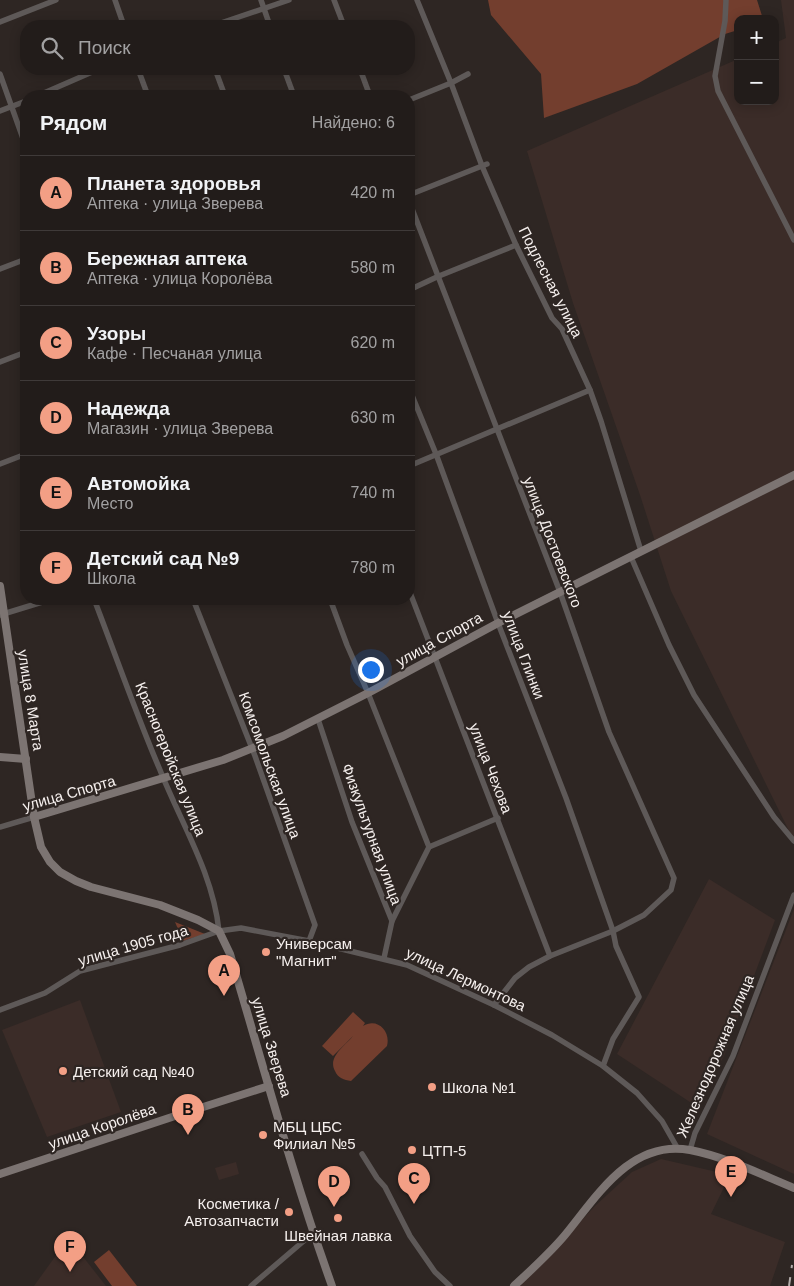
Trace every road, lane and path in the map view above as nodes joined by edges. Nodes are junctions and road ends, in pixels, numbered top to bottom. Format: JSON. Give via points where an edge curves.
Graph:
{"nodes":[{"id":1,"x":56,"y":0,"type":"edge"},
{"id":2,"x":115,"y":0,"type":"edge"},
{"id":3,"x":261,"y":0,"type":"edge"},
{"id":4,"x":289,"y":0,"type":"edge"},
{"id":5,"x":334,"y":0,"type":"edge"},
{"id":6,"x":417,"y":0,"type":"edge"},
{"id":7,"x":726,"y":0,"type":"edge"},
{"id":8,"x":264,"y":8,"type":"junction"},
{"id":9,"x":122,"y":20,"type":"edge"},
{"id":10,"x":229,"y":20,"type":"edge"},
{"id":11,"x":268,"y":20,"type":"edge"},
{"id":12,"x":342,"y":20,"type":"edge"},
{"id":13,"x":0,"y":22,"type":"edge"},
{"id":14,"x":0,"y":74,"type":"edge"},
{"id":15,"x":468,"y":74,"type":"dead end"},
{"id":16,"x":85,"y":75,"type":"edge"},
{"id":17,"x":140,"y":75,"type":"edge"},
{"id":18,"x":217,"y":75,"type":"edge"},
{"id":19,"x":286,"y":75,"type":"edge"},
{"id":20,"x":362,"y":75,"type":"edge"},
{"id":21,"x":451,"y":83,"type":"junction"},
{"id":22,"x":51,"y":90,"type":"edge"},
{"id":23,"x":146,"y":90,"type":"edge"},
{"id":24,"x":223,"y":90,"type":"edge"},
{"id":25,"x":292,"y":90,"type":"edge"},
{"id":26,"x":368,"y":90,"type":"edge"},
{"id":27,"x":415,"y":98,"type":"edge"},
{"id":28,"x":20,"y":104,"type":"edge"},
{"id":29,"x":12,"y":107,"type":"junction"},
{"id":30,"x":0,"y":112,"type":"edge"},
{"id":31,"x":20,"y":130,"type":"edge"},
{"id":32,"x":484,"y":165,"type":"junction"},
{"id":33,"x":415,"y":193,"type":"edge"},
{"id":34,"x":415,"y":216,"type":"edge"},
{"id":35,"x":794,"y":240,"type":"edge"},
{"id":36,"x":516,"y":245,"type":"junction"},
{"id":37,"x":20,"y":262,"type":"edge"},
{"id":38,"x":0,"y":269,"type":"edge"},
{"id":39,"x":439,"y":276,"type":"junction"},
{"id":40,"x":415,"y":287,"type":"edge"},
{"id":41,"x":20,"y":354,"type":"edge"},
{"id":42,"x":0,"y":362,"type":"edge"},
{"id":43,"x":590,"y":390,"type":"junction"},
{"id":44,"x":415,"y":403,"type":"edge"},
{"id":45,"x":496,"y":431,"type":"junction"},
{"id":46,"x":436,"y":454,"type":"junction"},
{"id":47,"x":20,"y":456,"type":"edge"},
{"id":48,"x":415,"y":463,"type":"edge"},
{"id":49,"x":0,"y":464,"type":"edge"},
{"id":50,"x":794,"y":475,"type":"edge"},
{"id":51,"x":642,"y":551,"type":"junction"},
{"id":52,"x":631,"y":557,"type":"junction"},
{"id":53,"x":0,"y":586,"type":"edge"},
{"id":54,"x":560,"y":592,"type":"junction"},
{"id":55,"x":32,"y":605,"type":"edge"},
{"id":56,"x":96,"y":605,"type":"edge"},
{"id":57,"x":195,"y":605,"type":"edge"},
{"id":58,"x":332,"y":605,"type":"edge"},
{"id":59,"x":415,"y":605,"type":"edge"},
{"id":60,"x":2,"y":614,"type":"edge"},
{"id":61,"x":498,"y":623,"type":"junction"},
{"id":62,"x":434,"y":658,"type":"junction"},
{"id":63,"x":368,"y":693,"type":"junction"},
{"id":64,"x":318,"y":719,"type":"junction"},
{"id":65,"x":252,"y":749,"type":"junction"},
{"id":66,"x":0,"y":757,"type":"edge"},
{"id":67,"x":26,"y":759,"type":"junction"},
{"id":68,"x":164,"y":779,"type":"junction"},
{"id":69,"x":34,"y":817,"type":"junction"},
{"id":70,"x":498,"y":818,"type":"junction"},
{"id":71,"x":0,"y":826,"type":"edge"},
{"id":72,"x":794,"y":840,"type":"edge"},
{"id":73,"x":429,"y":848,"type":"junction"},
{"id":74,"x":794,"y":895,"type":"edge"},
{"id":75,"x":392,"y":921,"type":"junction"},
{"id":76,"x":219,"y":931,"type":"junction"},
{"id":77,"x":613,"y":931,"type":"junction"},
{"id":78,"x":309,"y":942,"type":"junction"},
{"id":79,"x":550,"y":956,"type":"junction"},
{"id":80,"x":384,"y":958,"type":"junction"},
{"id":81,"x":494,"y":1005,"type":"junction"},
{"id":82,"x":0,"y":1010,"type":"edge"},
{"id":83,"x":603,"y":1066,"type":"junction"},
{"id":84,"x":269,"y":1086,"type":"junction"},
{"id":85,"x":678,"y":1149,"type":"junction"},
{"id":86,"x":690,"y":1150,"type":"junction"},
{"id":87,"x":362,"y":1154,"type":"dead end"},
{"id":88,"x":0,"y":1174,"type":"edge"},
{"id":89,"x":794,"y":1188,"type":"edge"},
{"id":90,"x":313,"y":1233,"type":"junction"},
{"id":91,"x":251,"y":1286,"type":"edge"},
{"id":92,"x":332,"y":1286,"type":"edge"},
{"id":93,"x":450,"y":1286,"type":"edge"},
{"id":94,"x":514,"y":1286,"type":"edge"}],
"edges":[{"from":1,"to":13,"type":"street"},
{"from":2,"to":9,"type":"street"},
{"from":3,"to":8,"type":"street"},
{"from":4,"to":8,"type":"street"},
{"from":5,"to":12,"type":"street"},
{"from":6,"to":21,"type":"street","name":"Подлесная улица"},
{"from":7,"to":35,"type":"street","via":[[715,76],[718,91]]},
{"from":8,"to":10,"type":"street"},
{"from":8,"to":11,"type":"street"},
{"from":14,"to":29,"type":"street"},
{"from":15,"to":21,"type":"street"},
{"from":16,"to":22,"type":"street"},
{"from":17,"to":23,"type":"street"},
{"from":18,"to":24,"type":"street"},
{"from":19,"to":25,"type":"street"},
{"from":20,"to":26,"type":"street"},
{"from":21,"to":27,"type":"street"},
{"from":21,"to":32,"type":"street","name":"Подлесная улица"},
{"from":28,"to":29,"type":"street"},
{"from":29,"to":30,"type":"street"},
{"from":29,"to":31,"type":"street"},
{"from":32,"to":33,"type":"street"},
{"from":32,"to":36,"type":"street","name":"Подлесная улица"},
{"from":34,"to":39,"type":"street","name":"улица Достоевского"},
{"from":36,"to":39,"type":"street"},
{"from":36,"to":43,"type":"street","name":"Подлесная улица","via":[[552,318],[562,329]]},
{"from":37,"to":38,"type":"street"},
{"from":39,"to":40,"type":"street"},
{"from":39,"to":45,"type":"street","name":"улица Достоевского"},
{"from":41,"to":42,"type":"street"},
{"from":43,"to":45,"type":"street"},
{"from":43,"to":51,"type":"street","name":"Подлесная улица"},
{"from":44,"to":46,"type":"street","name":"улица Глинки"},
{"from":45,"to":46,"type":"street"},
{"from":45,"to":54,"type":"street","name":"улица Достоевского"},
{"from":46,"to":48,"type":"street"},
{"from":46,"to":61,"type":"street","name":"улица Глинки"},
{"from":47,"to":49,"type":"street"},
{"from":50,"to":51,"type":"main road","name":"улица Спорта"},
{"from":51,"to":52,"type":"main road","name":"улица Спорта"},
{"from":52,"to":54,"type":"main road","name":"улица Спорта"},
{"from":52,"to":72,"type":"street","via":[[694,695],[774,817]]},
{"from":53,"to":60,"type":"main road","name":"улица 8 Марта"},
{"from":54,"to":61,"type":"main road","name":"улица Спорта"},
{"from":54,"to":77,"type":"street","name":"улица Достоевского","via":[[610,732],[674,878],[671,890],[644,915]]},
{"from":55,"to":60,"type":"street"},
{"from":56,"to":68,"type":"street","name":"Красногеройская улица"},
{"from":57,"to":65,"type":"street","name":"Комсомольская улица"},
{"from":58,"to":63,"type":"street"},
{"from":59,"to":62,"type":"street","name":"улица Чехова"},
{"from":60,"to":67,"type":"main road","name":"улица 8 Марта"},
{"from":61,"to":62,"type":"main road","name":"улица Спорта"},
{"from":61,"to":77,"type":"street","name":"улица Глинки"},
{"from":62,"to":63,"type":"main road","name":"улица Спорта"},
{"from":62,"to":70,"type":"street","name":"улица Чехова"},
{"from":63,"to":64,"type":"main road","name":"улица Спорта"},
{"from":63,"to":73,"type":"street"},
{"from":64,"to":65,"type":"main road","name":"улица Спорта"},
{"from":64,"to":75,"type":"street","name":"Физкультурная улица","via":[[352,822]]},
{"from":65,"to":68,"type":"main road","name":"улица Спорта"},
{"from":65,"to":78,"type":"street","name":"Комсомольская улица","via":[[315,925]]},
{"from":66,"to":67,"type":"main road"},
{"from":67,"to":69,"type":"main road","name":"улица 8 Марта"},
{"from":68,"to":69,"type":"main road","name":"улица Спорта"},
{"from":68,"to":76,"type":"street","name":"Красногеройская улица","via":[[209,883]]},
{"from":69,"to":71,"type":"street","name":"улица Спорта"},
{"from":69,"to":76,"type":"main road","via":[[42,847],[60,872],[90,887],[183,913]]},
{"from":70,"to":73,"type":"street"},
{"from":70,"to":79,"type":"street","name":"улица Чехова"},
{"from":73,"to":75,"type":"street"},
{"from":74,"to":86,"type":"street","name":"Железнодорожная улица","via":[[733,1056],[695,1133]]},
{"from":75,"to":80,"type":"street","name":"Физкультурная улица"},
{"from":76,"to":78,"type":"street","name":"улица Лермонтова","via":[[241,928]]},
{"from":76,"to":82,"type":"street","name":"улица 1905 года","via":[[180,945],[80,971],[45,993]]},
{"from":76,"to":84,"type":"main road","name":"улица Зверева","via":[[230,954]]},
{"from":77,"to":79,"type":"street"},
{"from":77,"to":83,"type":"street","name":"улица Глинки","via":[[616,946],[640,997],[613,1039]]},
{"from":78,"to":80,"type":"street","name":"улица Лермонтова"},
{"from":79,"to":81,"type":"street","via":[[516,978]]},
{"from":80,"to":81,"type":"street","name":"улица Лермонтова","via":[[422,971]]},
{"from":81,"to":83,"type":"street","name":"улица Лермонтова"},
{"from":83,"to":85,"type":"street","name":"улица Лермонтова","via":[[652,1108]]},
{"from":84,"to":88,"type":"main road","name":"улица Королёва"},
{"from":84,"to":90,"type":"main road","name":"улица Зверева"},
{"from":85,"to":86,"type":"main road","name":"Железнодорожная улица"},
{"from":85,"to":94,"type":"main road","name":"Железнодорожная улица","via":[[651,1153],[623,1168],[600,1191],[564,1237]]},
{"from":86,"to":89,"type":"main road"},
{"from":87,"to":93,"type":"street","via":[[410,1236],[435,1272]]},
{"from":90,"to":91,"type":"street"},
{"from":90,"to":92,"type":"main road","name":"улица Зверева"}]}
